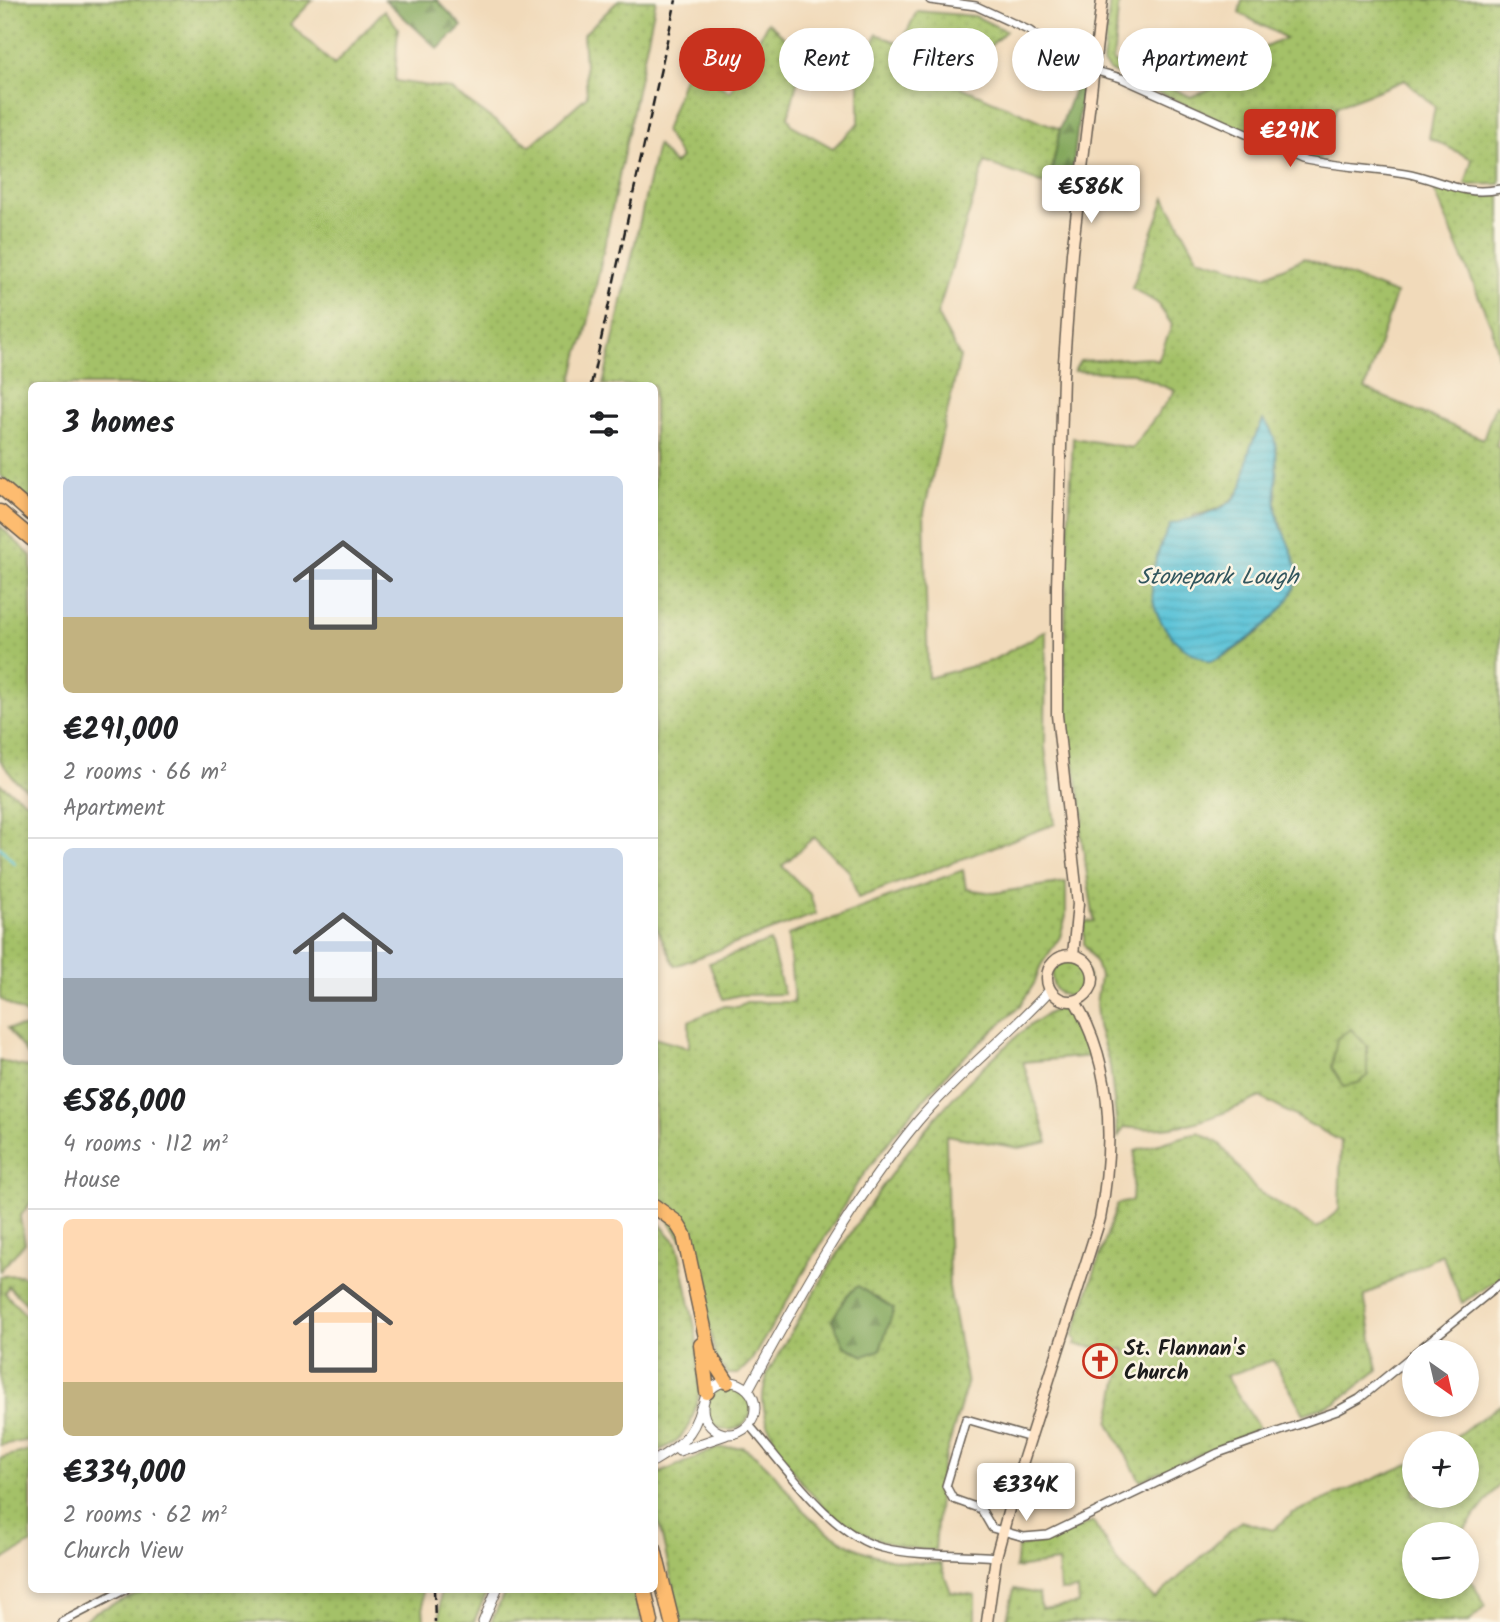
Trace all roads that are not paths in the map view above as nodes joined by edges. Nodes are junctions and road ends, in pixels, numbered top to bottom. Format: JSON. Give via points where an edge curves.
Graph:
{"nodes":[{"id":1,"x":930,"y":0,"type":"edge"},
{"id":2,"x":1102,"y":0,"type":"edge"},
{"id":3,"x":1024,"y":28,"type":"edge"},
{"id":4,"x":1099,"y":28,"type":"edge"},
{"id":5,"x":1104,"y":74,"type":"edge"},
{"id":6,"x":1092,"y":91,"type":"edge"},
{"id":7,"x":1500,"y":189,"type":"edge"},
{"id":8,"x":0,"y":486,"type":"edge"},
{"id":9,"x":28,"y":510,"type":"edge"},
{"id":10,"x":0,"y":512,"type":"edge"},
{"id":11,"x":28,"y":536,"type":"edge"},
{"id":12,"x":1073,"y":955,"type":"junction"},
{"id":13,"x":1050,"y":990,"type":"junction"},
{"id":14,"x":1075,"y":1001,"type":"junction"},
{"id":15,"x":658,"y":1209,"type":"edge"},
{"id":16,"x":658,"y":1217,"type":"edge"},
{"id":17,"x":1500,"y":1284,"type":"edge"},
{"id":18,"x":1431,"y":1340,"type":"edge"},
{"id":19,"x":1402,"y":1364,"type":"edge"},
{"id":20,"x":727,"y":1382,"type":"junction"},
{"id":21,"x":748,"y":1390,"type":"junction"},
{"id":22,"x":704,"y":1399,"type":"junction"},
{"id":23,"x":749,"y":1425,"type":"junction"},
{"id":24,"x":726,"y":1435,"type":"junction"},
{"id":25,"x":1031,"y":1438,"type":"junction"},
{"id":26,"x":658,"y":1459,"type":"edge"},
{"id":27,"x":1003,"y":1533,"type":"junction"},
{"id":28,"x":996,"y":1557,"type":"junction"},
{"id":29,"x":658,"y":1565,"type":"edge"},
{"id":30,"x":118,"y":1593,"type":"edge"},
{"id":31,"x":496,"y":1593,"type":"edge"},
{"id":32,"x":645,"y":1593,"type":"edge"},
{"id":33,"x":62,"y":1622,"type":"edge"},
{"id":34,"x":483,"y":1622,"type":"edge"},
{"id":35,"x":651,"y":1622,"type":"edge"},
{"id":36,"x":672,"y":1622,"type":"edge"},
{"id":37,"x":987,"y":1622,"type":"edge"}],
"edges":[{"from":1,"to":3,"type":"street","via":[[976,6]]},
{"from":2,"to":4,"type":"main road"},
{"from":5,"to":7,"type":"street","via":[[1302,159],[1332,167],[1408,173],[1458,190]]},
{"from":6,"to":12,"type":"main road","via":[[1064,362],[1057,588],[1057,715],[1078,904]]},
{"from":8,"to":9,"type":"highway"},
{"from":10,"to":11,"type":"highway"},
{"from":12,"to":13,"type":"main road","via":[[1050,966]]},
{"from":12,"to":14,"type":"main road","via":[[1088,964],[1093,980],[1085,995]]},
{"from":13,"to":14,"type":"main road","via":[[1059,999]]},
{"from":13,"to":21,"type":"street","via":[[953,1084],[886,1161]]},
{"from":14,"to":25,"type":"main road","via":[[1088,1023],[1105,1082],[1107,1181],[1100,1219]]},
{"from":15,"to":20,"type":"highway","via":[[676,1222],[684,1235],[710,1356]]},
{"from":16,"to":22,"type":"highway","via":[[683,1250],[700,1332]]},
{"from":17,"to":18,"type":"street"},
{"from":19,"to":27,"type":"street","via":[[1337,1411],[1217,1453],[1048,1535]]},
{"from":20,"to":21,"type":"street"},
{"from":20,"to":22,"type":"street"},
{"from":21,"to":23,"type":"street","via":[[755,1407]]},
{"from":22,"to":24,"type":"street","via":[[706,1423]]},
{"from":22,"to":26,"type":"street","via":[[687,1441]]},
{"from":23,"to":24,"type":"street"},
{"from":23,"to":28,"type":"street","via":[[811,1499],[844,1528],[879,1548]]},
{"from":24,"to":26,"type":"street"},
{"from":25,"to":27,"type":"main road"},
{"from":25,"to":27,"type":"street","via":[[966,1419],[946,1486],[953,1499],[981,1509],[992,1528]]},
{"from":27,"to":28,"type":"main road"},
{"from":28,"to":37,"type":"main road"},
{"from":29,"to":36,"type":"highway"},
{"from":30,"to":33,"type":"street"},
{"from":31,"to":34,"type":"street"},
{"from":32,"to":35,"type":"highway"}]}
